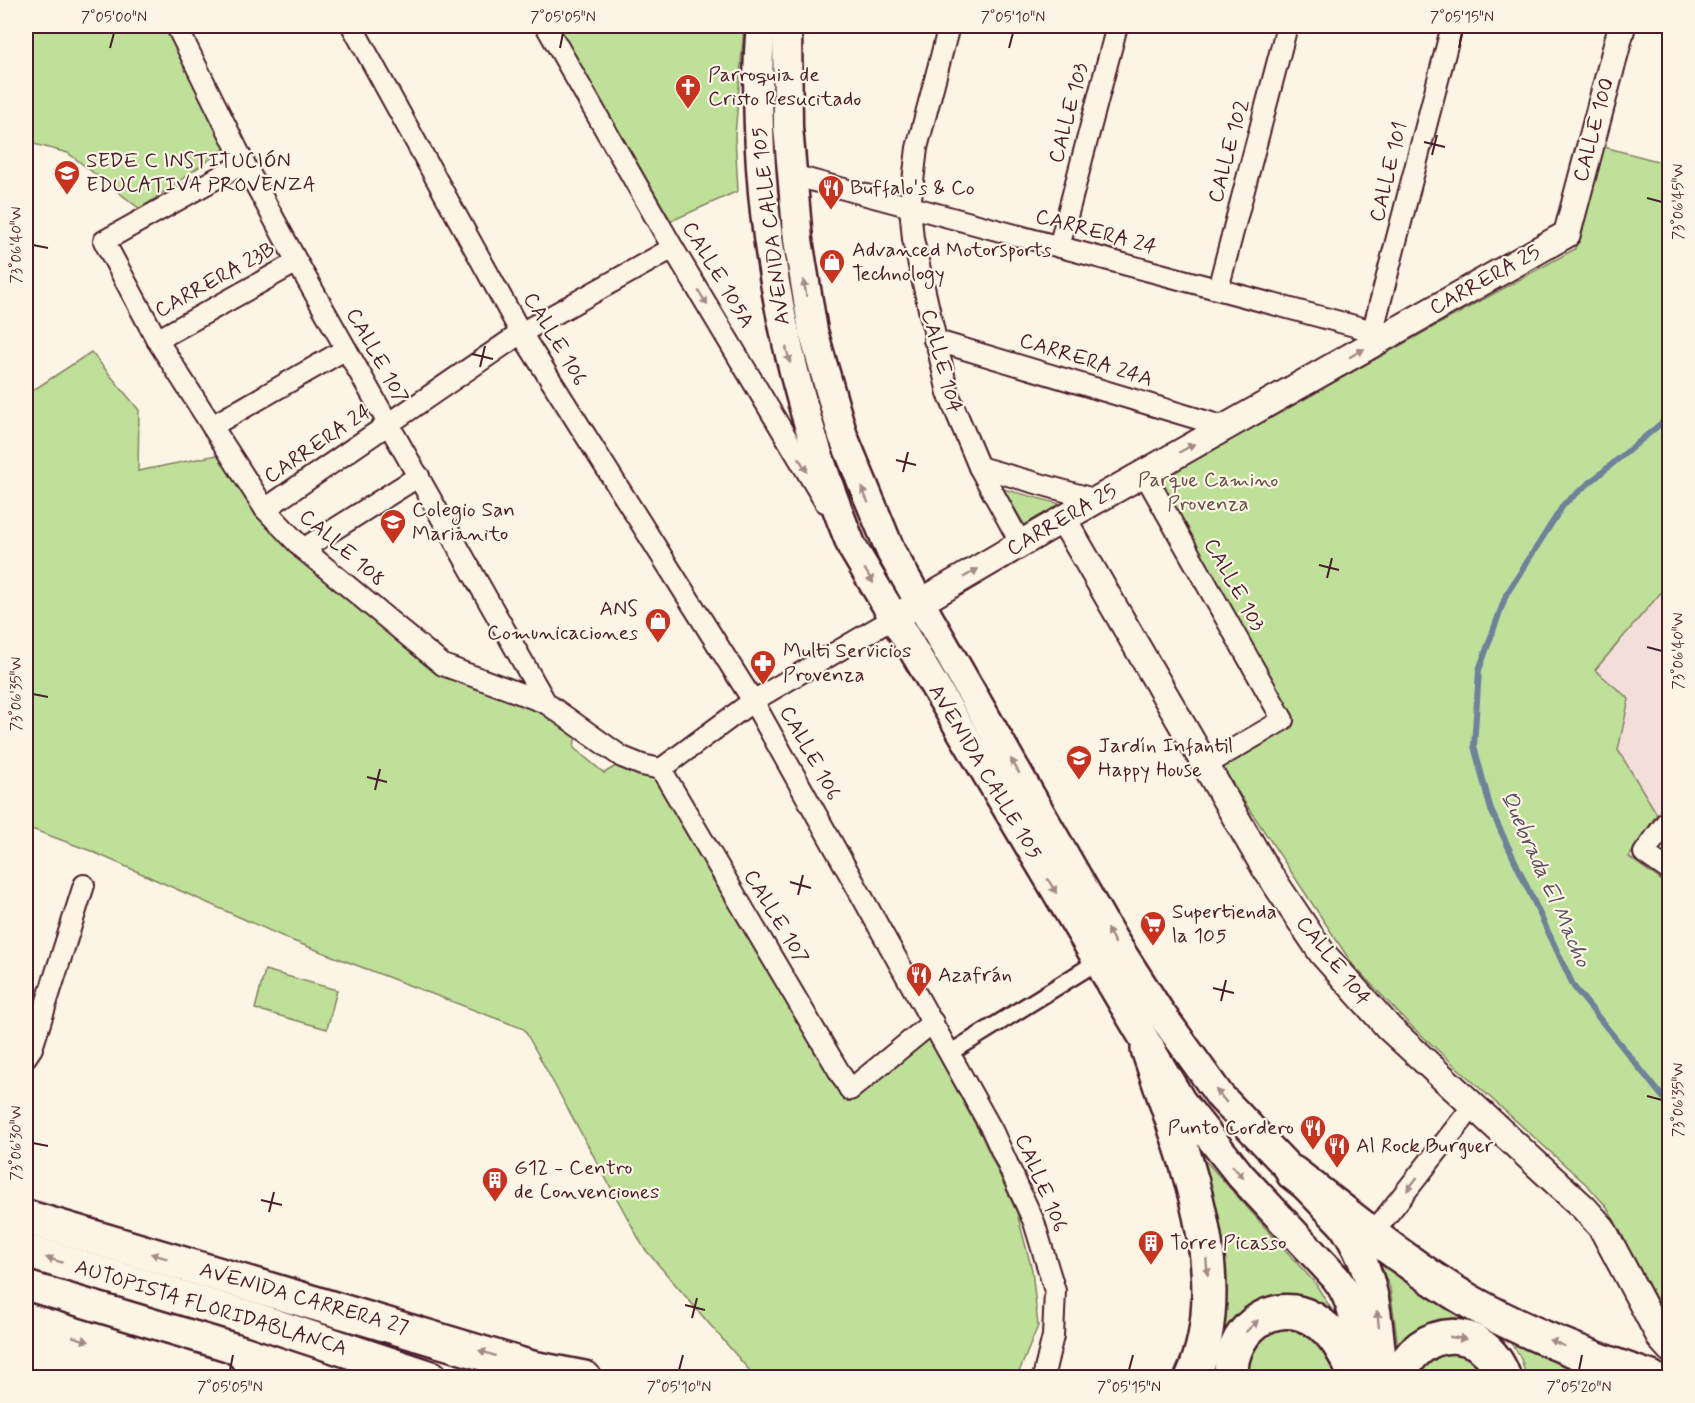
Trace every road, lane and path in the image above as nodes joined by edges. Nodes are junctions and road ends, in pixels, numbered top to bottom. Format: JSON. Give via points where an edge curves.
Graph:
{"nodes":[{"id":1,"x":178,"y":26,"type":"edge"},
{"id":2,"x":352,"y":26,"type":"edge"},
{"id":3,"x":546,"y":26,"type":"edge"},
{"id":4,"x":761,"y":26,"type":"edge"},
{"id":5,"x":788,"y":26,"type":"edge"},
{"id":6,"x":949,"y":26,"type":"edge"},
{"id":7,"x":1117,"y":26,"type":"edge"},
{"id":8,"x":1287,"y":26,"type":"edge"},
{"id":9,"x":1452,"y":26,"type":"edge"},
{"id":10,"x":1616,"y":27,"type":"edge"},
{"id":11,"x":244,"y":163,"type":"junction"},
{"id":12,"x":792,"y":176,"type":"junction"},
{"id":13,"x":909,"y":207,"type":"junction"},
{"id":14,"x":1567,"y":234,"type":"joint"},
{"id":15,"x":1059,"y":247,"type":"junction"},
{"id":16,"x":673,"y":248,"type":"junction"},
{"id":17,"x":297,"y":261,"type":"junction"},
{"id":18,"x":1218,"y":289,"type":"junction"},
{"id":19,"x":1381,"y":332,"type":"junction"},
{"id":20,"x":521,"y":333,"type":"junction"},
{"id":21,"x":934,"y":339,"type":"junction"},
{"id":22,"x":157,"y":340,"type":"junction"},
{"id":23,"x":346,"y":349,"type":"junction"},
{"id":24,"x":387,"y":425,"type":"junction"},
{"id":25,"x":212,"y":426,"type":"junction"},
{"id":26,"x":1225,"y":427,"type":"junction"},
{"id":27,"x":979,"y":467,"type":"junction"},
{"id":28,"x":1144,"y":473,"type":"junction"},
{"id":29,"x":419,"y":476,"type":"junction"},
{"id":30,"x":1097,"y":500,"type":"junction"},
{"id":31,"x":265,"y":509,"type":"junction"},
{"id":32,"x":1063,"y":519,"type":"junction"},
{"id":33,"x":1021,"y":544,"type":"junction"},
{"id":34,"x":852,"y":547,"type":"junction"},
{"id":35,"x":303,"y":549,"type":"junction"},
{"id":36,"x":920,"y":603,"type":"junction"},
{"id":37,"x":894,"y":618,"type":"junction"},
{"id":38,"x":753,"y":701,"type":"junction"},
{"id":39,"x":546,"y":703,"type":"junction"},
{"id":40,"x":1206,"y":765,"type":"junction"},
{"id":41,"x":661,"y":769,"type":"junction"},
{"id":42,"x":1670,"y":817,"type":"edge"},
{"id":43,"x":1670,"y":871,"type":"edge"},
{"id":44,"x":84,"y":885,"type":"dead end"},
{"id":45,"x":1097,"y":962,"type":"junction"},
{"id":46,"x":933,"y":1022,"type":"junction"},
{"id":47,"x":1148,"y":1049,"type":"junction"},
{"id":48,"x":950,"y":1053,"type":"junction"},
{"id":49,"x":26,"y":1057,"type":"edge"},
{"id":50,"x":1474,"y":1105,"type":"junction"},
{"id":51,"x":1293,"y":1173,"type":"junction"},
{"id":52,"x":26,"y":1217,"type":"edge"},
{"id":53,"x":1373,"y":1233,"type":"junction"},
{"id":54,"x":26,"y":1251,"type":"edge"},
{"id":55,"x":287,"y":1296,"type":"junction"},
{"id":56,"x":26,"y":1320,"type":"edge"},
{"id":57,"x":1670,"y":1349,"type":"edge"},
{"id":58,"x":26,"y":1351,"type":"edge"},
{"id":59,"x":120,"y":1377,"type":"edge"},
{"id":60,"x":218,"y":1377,"type":"edge"},
{"id":61,"x":431,"y":1377,"type":"edge"},
{"id":62,"x":446,"y":1377,"type":"edge"},
{"id":63,"x":584,"y":1377,"type":"edge"},
{"id":64,"x":1043,"y":1377,"type":"edge"},
{"id":65,"x":1192,"y":1377,"type":"edge"},
{"id":66,"x":1231,"y":1377,"type":"edge"},
{"id":67,"x":1358,"y":1377,"type":"edge"},
{"id":68,"x":1383,"y":1377,"type":"edge"},
{"id":69,"x":1398,"y":1377,"type":"edge"},
{"id":70,"x":1504,"y":1377,"type":"edge"},
{"id":71,"x":1651,"y":1377,"type":"edge"}],
"edges":[{"from":1,"to":11,"type":"street","name":"CALLE 107"},
{"from":2,"to":20,"type":"street","name":"CALLE 106"},
{"from":3,"to":16,"type":"street","name":"CALLE 105A"},
{"from":4,"to":34,"type":"main road","name":"AVENIDA CALLE 105","one_way":true,"via":[[760,146],[778,306],[799,397]]},
{"from":5,"to":12,"type":"main road","name":"AVENIDA CALLE 105"},
{"from":6,"to":13,"type":"street","name":"CALLE 104","via":[[917,148]]},
{"from":7,"to":15,"type":"street","name":"CALLE 103"},
{"from":8,"to":18,"type":"street","name":"CALLE 102"},
{"from":9,"to":19,"type":"street","name":"CALLE 101"},
{"from":10,"to":14,"type":"street","name":"CALLE 100"},
{"from":11,"to":17,"type":"street","name":"CALLE 107"},
{"from":11,"to":22,"type":"street","name":"CALLE 108","via":[[104,241]]},
{"from":12,"to":13,"type":"street","name":"CARRERA 24"},
{"from":36,"to":12,"type":"main road","name":"AVENIDA CALLE 105","one_way":true,"via":[[869,504],[833,406],[805,289]]},
{"from":13,"to":15,"type":"street","name":"CARRERA 24"},
{"from":13,"to":21,"type":"street","name":"CALLE 104"},
{"from":14,"to":19,"type":"street","name":"CARRERA 25"},
{"from":15,"to":18,"type":"street","name":"CARRERA 24"},
{"from":16,"to":20,"type":"street","name":"CARRERA 24"},
{"from":16,"to":34,"type":"street","name":"CALLE 105A","one_way":true},
{"from":17,"to":22,"type":"street","name":"CARRERA 23B"},
{"from":17,"to":23,"type":"street","name":"CALLE 107"},
{"from":18,"to":19,"type":"street","name":"CARRERA 24"},
{"from":26,"to":19,"type":"street","name":"CARRERA 25","one_way":true},
{"from":20,"to":24,"type":"street","name":"CARRERA 24"},
{"from":20,"to":38,"type":"street","name":"CALLE 106"},
{"from":21,"to":26,"type":"street","name":"CARRERA 24A"},
{"from":21,"to":27,"type":"street","name":"CALLE 104","via":[[948,393]]},
{"from":22,"to":25,"type":"street","name":"CALLE 108"},
{"from":23,"to":24,"type":"street","name":"CALLE 107"},
{"from":23,"to":25,"type":"street"},
{"from":24,"to":29,"type":"street","name":"CALLE 107"},
{"from":24,"to":31,"type":"street","name":"CARRERA 24"},
{"from":25,"to":31,"type":"street","name":"CALLE 108"},
{"from":28,"to":26,"type":"street","name":"CARRERA 25","one_way":true},
{"from":27,"to":30,"type":"street"},
{"from":27,"to":33,"type":"street","name":"CALLE 104"},
{"from":28,"to":30,"type":"street","name":"CARRERA 25"},
{"from":28,"to":40,"type":"street","name":"CALLE 103","via":[[1282,720]]},
{"from":29,"to":35,"type":"street"},
{"from":29,"to":39,"type":"street","name":"CALLE 107"},
{"from":30,"to":32,"type":"street","name":"CARRERA 25"},
{"from":31,"to":35,"type":"street","name":"CALLE 108"},
{"from":32,"to":33,"type":"street","name":"CARRERA 25"},
{"from":32,"to":40,"type":"street","name":"CALLE 104"},
{"from":36,"to":33,"type":"street","name":"CARRERA 25","one_way":true},
{"from":34,"to":37,"type":"main road","name":"AVENIDA CALLE 105","one_way":true},
{"from":35,"to":39,"type":"street","name":"CALLE 108","via":[[443,665]]},
{"from":36,"to":37,"type":"street","name":"CARRERA 25"},
{"from":51,"to":36,"type":"main road","name":"AVENIDA CALLE 105","one_way":true,"via":[[1206,1077],[1148,994]]},
{"from":37,"to":38,"type":"street","name":"CARRERA 25"},
{"from":37,"to":45,"type":"main road","name":"AVENIDA CALLE 105","one_way":true},
{"from":38,"to":41,"type":"street","name":"CARRERA 25"},
{"from":38,"to":46,"type":"street","name":"CALLE 106"},
{"from":39,"to":41,"type":"street","name":"CALLE 108","via":[[622,757]]},
{"from":40,"to":50,"type":"street","name":"CALLE 104","via":[[1265,868],[1337,973],[1389,1028]]},
{"from":41,"to":46,"type":"street","name":"CALLE 107","via":[[850,1090]]},
{"from":42,"to":43,"type":"street","via":[[1644,853]]},
{"from":44,"to":49,"type":"street"},
{"from":45,"to":47,"type":"main road","name":"AVENIDA CALLE 105"},
{"from":45,"to":48,"type":"street"},
{"from":46,"to":48,"type":"street","name":"CALLE 106"},
{"from":47,"to":65,"type":"highway","one_way":true,"via":[[1182,1154],[1206,1255],[1206,1328]]},
{"from":47,"to":67,"type":"main road","name":"AVENIDA CALLE 105","one_way":true,"via":[[1207,1136],[1341,1284],[1352,1306]]},
{"from":48,"to":64,"type":"street","name":"CALLE 106","via":[[992,1130],[1034,1222],[1055,1291],[1056,1314]]},
{"from":50,"to":53,"type":"street","one_way":true},
{"from":50,"to":57,"type":"street","name":"CALLE 104","via":[[1602,1228]]},
{"from":51,"to":53,"type":"highway"},
{"from":68,"to":51,"type":"main road","name":"AVENIDA CALLE 105","one_way":true,"via":[[1378,1314],[1365,1263],[1343,1225]]},
{"from":55,"to":52,"type":"highway","name":"AVENIDA CARRERA 27","one_way":true},
{"from":71,"to":53,"type":"highway","one_way":true,"via":[[1571,1349],[1476,1305],[1445,1287]]},
{"from":61,"to":54,"type":"highway","name":"AUTOPISTA FLORIDABLANCA","one_way":true},
{"from":55,"to":62,"type":"highway","via":[[379,1338]]},
{"from":63,"to":55,"type":"highway","name":"AVENIDA CARRERA 27","one_way":true,"via":[[532,1368]]},
{"from":56,"to":60,"type":"highway","one_way":true},
{"from":58,"to":59,"type":"highway"},
{"from":66,"to":67,"type":"highway","one_way":true,"via":[[1233,1353],[1252,1324],[1264,1316],[1288,1310],[1314,1319],[1328,1330]]},
{"from":69,"to":70,"type":"highway","one_way":true,"via":[[1409,1355],[1421,1345],[1449,1336],[1479,1343]]}]}
